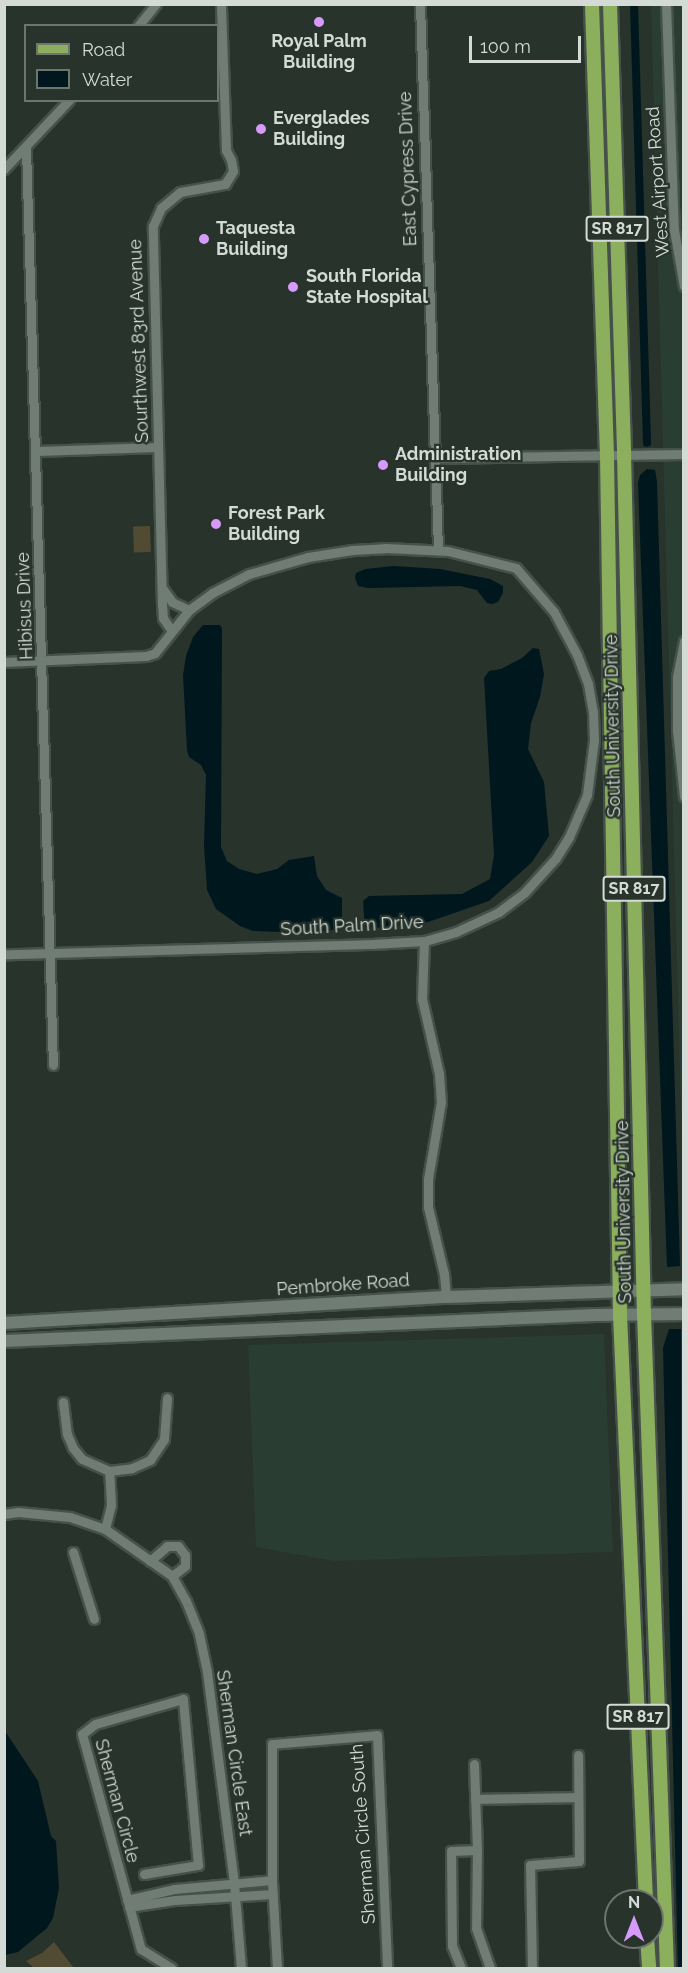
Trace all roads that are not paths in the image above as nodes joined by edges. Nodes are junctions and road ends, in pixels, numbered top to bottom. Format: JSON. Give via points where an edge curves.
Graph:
{"nodes":[{"id":1,"x":156,"y":4,"type":"edge"},
{"id":2,"x":221,"y":4,"type":"edge"},
{"id":3,"x":420,"y":4,"type":"edge"},
{"id":4,"x":592,"y":4,"type":"edge"},
{"id":5,"x":610,"y":4,"type":"edge"},
{"id":6,"x":666,"y":4,"type":"edge"},
{"id":7,"x":140,"y":24,"type":"edge"},
{"id":8,"x":67,"y":102,"type":"edge"},
{"id":9,"x":26,"y":147,"type":"junction"},
{"id":10,"x":4,"y":169,"type":"edge"},
{"id":11,"x":684,"y":286,"type":"edge"},
{"id":12,"x":158,"y":447,"type":"junction"},
{"id":13,"x":36,"y":451,"type":"junction"},
{"id":14,"x":607,"y":454,"type":"junction"},
{"id":15,"x":624,"y":454,"type":"junction"},
{"id":16,"x":684,"y":454,"type":"edge"},
{"id":17,"x":434,"y":458,"type":"junction"},
{"id":18,"x":438,"y":549,"type":"junction"},
{"id":19,"x":162,"y":587,"type":"junction"},
{"id":20,"x":189,"y":610,"type":"junction"},
{"id":21,"x":172,"y":631,"type":"junction"},
{"id":22,"x":684,"y":640,"type":"edge"},
{"id":23,"x":43,"y":660,"type":"junction"},
{"id":24,"x":4,"y":662,"type":"edge"},
{"id":25,"x":684,"y":797,"type":"edge"},
{"id":26,"x":424,"y":940,"type":"junction"},
{"id":27,"x":51,"y":952,"type":"junction"},
{"id":28,"x":4,"y":954,"type":"edge"},
{"id":29,"x":53,"y":1065,"type":"dead end"},
{"id":30,"x":621,"y":1289,"type":"junction"},
{"id":31,"x":645,"y":1289,"type":"junction"},
{"id":32,"x":684,"y":1289,"type":"edge"},
{"id":33,"x":446,"y":1297,"type":"junction"},
{"id":34,"x":644,"y":1314,"type":"junction"},
{"id":35,"x":684,"y":1314,"type":"edge"},
{"id":36,"x":620,"y":1315,"type":"junction"},
{"id":37,"x":120,"y":1317,"type":"junction"},
{"id":38,"x":4,"y":1323,"type":"edge"},
{"id":39,"x":121,"y":1336,"type":"junction"},
{"id":40,"x":4,"y":1341,"type":"edge"},
{"id":41,"x":167,"y":1398,"type":"dead end"},
{"id":42,"x":63,"y":1402,"type":"dead end"},
{"id":43,"x":109,"y":1471,"type":"junction"},
{"id":44,"x":4,"y":1514,"type":"edge"},
{"id":45,"x":105,"y":1529,"type":"junction"},
{"id":46,"x":73,"y":1552,"type":"dead end"},
{"id":47,"x":631,"y":1557,"type":"junction"},
{"id":48,"x":150,"y":1560,"type":"junction"},
{"id":49,"x":172,"y":1576,"type":"junction"},
{"id":50,"x":94,"y":1619,"type":"dead end"},
{"id":51,"x":657,"y":1681,"type":"junction"},
{"id":52,"x":578,"y":1755,"type":"dead end"},
{"id":53,"x":474,"y":1764,"type":"dead end"},
{"id":54,"x":578,"y":1797,"type":"junction"},
{"id":55,"x":475,"y":1799,"type":"junction"},
{"id":56,"x":477,"y":1850,"type":"junction"},
{"id":57,"x":144,"y":1874,"type":"dead end"},
{"id":58,"x":272,"y":1880,"type":"junction"},
{"id":59,"x":234,"y":1883,"type":"junction"},
{"id":60,"x":211,"y":1885,"type":"junction"},
{"id":61,"x":188,"y":1887,"type":"junction"},
{"id":62,"x":645,"y":1889,"type":"edge"},
{"id":63,"x":159,"y":1892,"type":"junction"},
{"id":64,"x":273,"y":1894,"type":"junction"},
{"id":65,"x":235,"y":1895,"type":"junction"},
{"id":66,"x":189,"y":1899,"type":"junction"},
{"id":67,"x":128,"y":1904,"type":"junction"},
{"id":68,"x":648,"y":1949,"type":"edge"},
{"id":69,"x":172,"y":1968,"type":"edge"},
{"id":70,"x":241,"y":1968,"type":"edge"},
{"id":71,"x":277,"y":1968,"type":"edge"},
{"id":72,"x":387,"y":1968,"type":"edge"},
{"id":73,"x":461,"y":1968,"type":"edge"},
{"id":74,"x":490,"y":1968,"type":"edge"},
{"id":75,"x":530,"y":1968,"type":"edge"},
{"id":76,"x":649,"y":1968,"type":"edge"},
{"id":77,"x":667,"y":1968,"type":"edge"}],
"edges":[{"from":1,"to":7,"type":"street"},
{"from":2,"to":12,"type":"street","name":"Sourthwest 83rd Avenue","via":[[226,150],[233,171],[225,184],[180,192],[161,208],[153,226]]},
{"from":3,"to":17,"type":"street","name":"East Cypress Drive"},
{"from":4,"to":14,"type":"main road","name":"South University Drive","number":"SR 817"},
{"from":5,"to":15,"type":"main road","name":"South University Drive","number":"SR 817"},
{"from":6,"to":11,"type":"street","name":"West Airport Road","via":[[674,230]]},
{"from":8,"to":9,"type":"street"},
{"from":9,"to":10,"type":"street"},
{"from":9,"to":13,"type":"street","name":"Hibisus Drive"},
{"from":12,"to":13,"type":"street"},
{"from":12,"to":19,"type":"street","name":"Sourthwest 83rd Avenue"},
{"from":13,"to":23,"type":"street","name":"Hibisus Drive"},
{"from":14,"to":15,"type":"street"},
{"from":14,"to":17,"type":"street"},
{"from":14,"to":30,"type":"main road","name":"South University Drive","number":"SR 817"},
{"from":15,"to":16,"type":"street"},
{"from":15,"to":31,"type":"main road","name":"South University Drive","number":"SR 817"},
{"from":17,"to":18,"type":"street","name":"East Cypress Drive"},
{"from":18,"to":20,"type":"street","name":"South Palm Drive","via":[[351,550],[308,557],[240,578]]},
{"from":18,"to":26,"type":"street","name":"South Palm Drive","via":[[516,568],[532,585],[563,627],[588,684],[594,740],[587,795],[556,858],[524,893],[481,922]]},
{"from":19,"to":20,"type":"street","via":[[172,602]]},
{"from":19,"to":21,"type":"street","name":"Sourthwest 83rd Avenue","via":[[163,618]]},
{"from":20,"to":21,"type":"street","name":"South Palm Drive"},
{"from":21,"to":23,"type":"street","name":"South Palm Drive","via":[[155,652],[146,656]]},
{"from":22,"to":25,"type":"street","via":[[677,677],[679,770]]},
{"from":23,"to":24,"type":"street","name":"South Palm Drive"},
{"from":23,"to":27,"type":"street","name":"Hibisus Drive"},
{"from":26,"to":27,"type":"street","name":"South Palm Drive"},
{"from":26,"to":33,"type":"street","via":[[422,999],[439,1074],[441,1102],[428,1179],[428,1207]]},
{"from":27,"to":28,"type":"street","name":"South Palm Drive"},
{"from":27,"to":29,"type":"street","name":"Hibisus Drive"},
{"from":30,"to":31,"type":"main road","name":"Pembroke Road"},
{"from":30,"to":33,"type":"main road","name":"Pembroke Road"},
{"from":30,"to":36,"type":"main road","name":"South University Drive","number":"SR 817"},
{"from":31,"to":32,"type":"main road","name":"Pembroke Road"},
{"from":31,"to":34,"type":"main road","name":"South University Drive","number":"SR 817"},
{"from":33,"to":37,"type":"main road","name":"Pembroke Road"},
{"from":34,"to":35,"type":"main road"},
{"from":34,"to":36,"type":"main road"},
{"from":34,"to":51,"type":"main road","name":"South University Drive","number":"SR 817"},
{"from":36,"to":39,"type":"main road"},
{"from":36,"to":47,"type":"main road","name":"South University Drive","number":"SR 817"},
{"from":37,"to":38,"type":"main road","name":"Pembroke Road"},
{"from":37,"to":39,"type":"main road"},
{"from":39,"to":40,"type":"main road"},
{"from":41,"to":43,"type":"street","via":[[164,1439],[150,1460],[132,1468]]},
{"from":42,"to":43,"type":"street","via":[[74,1448],[82,1460]]},
{"from":43,"to":45,"type":"street","via":[[111,1505]]},
{"from":44,"to":45,"type":"street","name":"Sherman Circle East","via":[[70,1517]]},
{"from":45,"to":48,"type":"street","name":"Sherman Circle East"},
{"from":46,"to":50,"type":"street"},
{"from":47,"to":51,"type":"main road","via":[[637,1574],[645,1671]]},
{"from":47,"to":62,"type":"main road","name":"South University Drive","number":"SR 817"},
{"from":48,"to":49,"type":"street","name":"Sherman Circle East"},
{"from":48,"to":49,"type":"street","via":[[167,1546],[178,1546],[185,1555],[185,1566]]},
{"from":49,"to":59,"type":"street","name":"Sherman Circle East","via":[[199,1634]]},
{"from":51,"to":77,"type":"main road","name":"South University Drive","number":"SR 817"},
{"from":52,"to":54,"type":"street"},
{"from":53,"to":55,"type":"street"},
{"from":54,"to":55,"type":"street"},
{"from":54,"to":75,"type":"street","via":[[579,1861],[530,1865]]},
{"from":55,"to":56,"type":"street"},
{"from":56,"to":73,"type":"street","via":[[451,1851],[452,1946]]},
{"from":56,"to":74,"type":"street","via":[[476,1928]]},
{"from":57,"to":67,"type":"street","name":"Sherman Circle","via":[[198,1865],[183,1699],[95,1724],[82,1734]]},
{"from":58,"to":59,"type":"street"},
{"from":58,"to":64,"type":"street","name":"Sherman Circle South"},
{"from":58,"to":72,"type":"street","name":"Sherman Circle South","via":[[272,1744],[377,1735]]},
{"from":59,"to":60,"type":"street"},
{"from":59,"to":65,"type":"street","name":"Sherman Circle East"},
{"from":60,"to":61,"type":"street"},
{"from":60,"to":63,"type":"street","via":[[201,1880],[172,1883]]},
{"from":61,"to":63,"type":"street"},
{"from":61,"to":66,"type":"street"},
{"from":63,"to":67,"type":"street"},
{"from":64,"to":65,"type":"street"},
{"from":64,"to":71,"type":"street","name":"Sherman Circle South"},
{"from":65,"to":66,"type":"street"},
{"from":65,"to":70,"type":"street","name":"Sherman Circle East"},
{"from":66,"to":67,"type":"street"},
{"from":67,"to":69,"type":"street","name":"Sherman Circle","via":[[141,1949]]},
{"from":68,"to":76,"type":"main road"}]}
